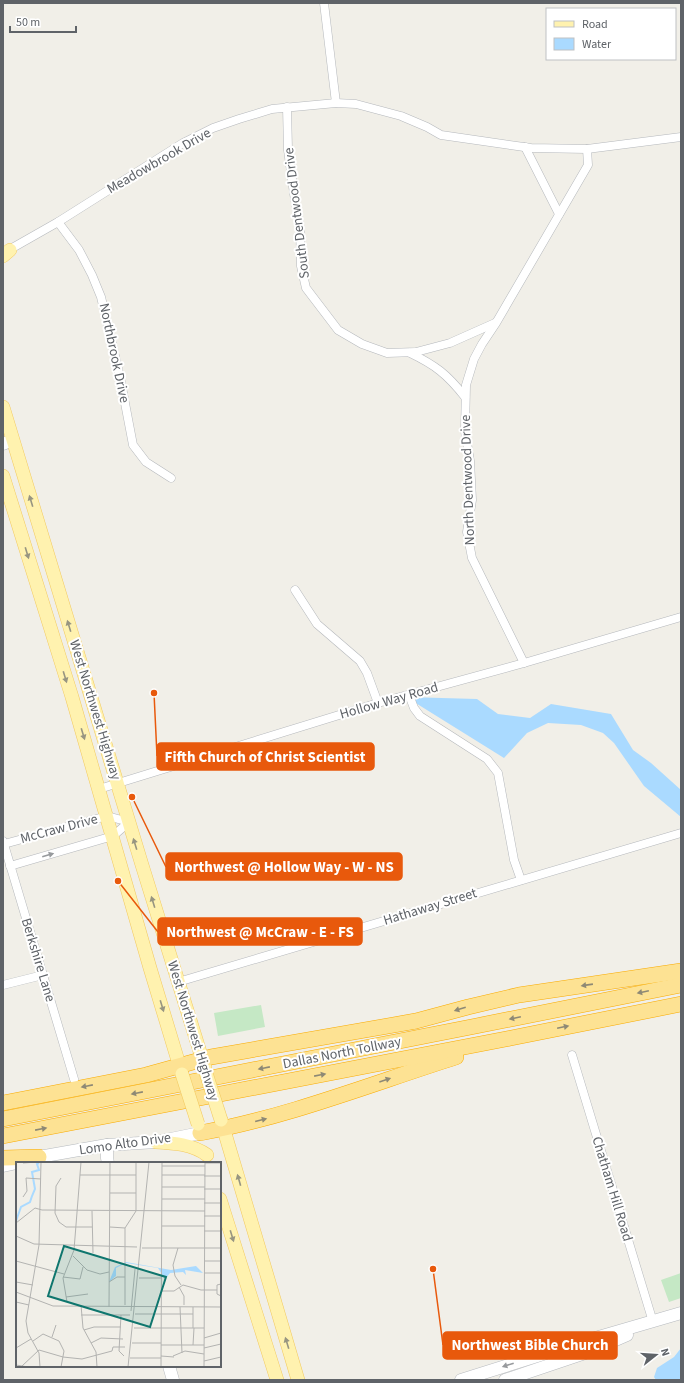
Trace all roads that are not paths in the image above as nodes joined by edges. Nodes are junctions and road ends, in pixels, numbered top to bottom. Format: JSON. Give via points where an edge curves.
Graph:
{"nodes":[{"id":1,"x":324,"y":3,"type":"edge"},
{"id":2,"x":336,"y":103,"type":"junction"},
{"id":3,"x":287,"y":107,"type":"junction"},
{"id":4,"x":681,"y":137,"type":"edge"},
{"id":5,"x":525,"y":147,"type":"junction"},
{"id":6,"x":587,"y":149,"type":"junction"},
{"id":7,"x":559,"y":214,"type":"junction"},
{"id":8,"x":58,"y":222,"type":"junction"},
{"id":9,"x":5,"y":253,"type":"edge"},
{"id":10,"x":496,"y":323,"type":"junction"},
{"id":11,"x":409,"y":352,"type":"junction"},
{"id":12,"x":466,"y":396,"type":"junction"},
{"id":13,"x":3,"y":407,"type":"edge"},
{"id":14,"x":8,"y":442,"type":"edge"},
{"id":15,"x":3,"y":476,"type":"edge"},
{"id":16,"x":171,"y":478,"type":"dead end"},
{"id":17,"x":295,"y":590,"type":"dead end"},
{"id":18,"x":681,"y":617,"type":"edge"},
{"id":19,"x":524,"y":663,"type":"junction"},
{"id":20,"x":409,"y":695,"type":"junction"},
{"id":21,"x":378,"y":704,"type":"junction"},
{"id":22,"x":117,"y":784,"type":"junction"},
{"id":23,"x":99,"y":789,"type":"junction"},
{"id":24,"x":107,"y":816,"type":"junction"},
{"id":25,"x":129,"y":822,"type":"junction"},
{"id":26,"x":681,"y":833,"type":"edge"},
{"id":27,"x":113,"y":836,"type":"junction"},
{"id":28,"x":3,"y":842,"type":"edge"},
{"id":29,"x":10,"y":866,"type":"junction"},
{"id":30,"x":521,"y":880,"type":"junction"},
{"id":31,"x":681,"y":971,"type":"edge"},
{"id":32,"x":43,"y":975,"type":"junction"},
{"id":33,"x":178,"y":982,"type":"junction"},
{"id":34,"x":3,"y":985,"type":"edge"},
{"id":35,"x":681,"y":985,"type":"edge"},
{"id":36,"x":681,"y":1004,"type":"edge"},
{"id":37,"x":511,"y":1038,"type":"junction"},
{"id":38,"x":572,"y":1055,"type":"dead end"},
{"id":39,"x":204,"y":1064,"type":"junction"},
{"id":40,"x":181,"y":1070,"type":"junction"},
{"id":41,"x":74,"y":1079,"type":"dead end"},
{"id":42,"x":3,"y":1103,"type":"edge"},
{"id":43,"x":3,"y":1119,"type":"edge"},
{"id":44,"x":222,"y":1124,"type":"junction"},
{"id":45,"x":199,"y":1128,"type":"junction"},
{"id":46,"x":3,"y":1136,"type":"edge"},
{"id":47,"x":156,"y":1142,"type":"junction"},
{"id":48,"x":107,"y":1145,"type":"junction"},
{"id":49,"x":39,"y":1157,"type":"junction"},
{"id":50,"x":3,"y":1158,"type":"edge"},
{"id":51,"x":208,"y":1159,"type":"edge"},
{"id":52,"x":19,"y":1162,"type":"edge"},
{"id":53,"x":108,"y":1162,"type":"edge"},
{"id":54,"x":16,"y":1163,"type":"edge"},
{"id":55,"x":3,"y":1166,"type":"edge"},
{"id":56,"x":221,"y":1202,"type":"edge"},
{"id":57,"x":681,"y":1313,"type":"edge"},
{"id":58,"x":653,"y":1322,"type":"junction"},
{"id":59,"x":561,"y":1355,"type":"junction"},
{"id":60,"x":169,"y":1367,"type":"edge"},
{"id":61,"x":484,"y":1377,"type":"edge"},
{"id":62,"x":173,"y":1380,"type":"edge"},
{"id":63,"x":277,"y":1380,"type":"edge"},
{"id":64,"x":298,"y":1380,"type":"edge"},
{"id":65,"x":461,"y":1380,"type":"edge"},
{"id":66,"x":505,"y":1380,"type":"edge"}],
"edges":[{"from":1,"to":2,"type":"street"},
{"from":2,"to":3,"type":"street","name":"Meadowbrook Drive"},
{"from":2,"to":5,"type":"street","name":"Meadowbrook Drive","via":[[356,104],[401,116],[442,134]]},
{"from":3,"to":8,"type":"street","name":"Meadowbrook Drive","via":[[239,119],[189,140]]},
{"from":3,"to":11,"type":"street","name":"South Dentwood Drive","via":[[288,150],[300,228],[301,266],[306,288],[338,330],[362,344],[386,352]]},
{"from":4,"to":6,"type":"street","name":"Meadowbrook Drive"},
{"from":5,"to":6,"type":"street","name":"Meadowbrook Drive"},
{"from":5,"to":7,"type":"street"},
{"from":6,"to":7,"type":"street","name":"North Dentwood Drive","via":[[588,165]]},
{"from":7,"to":10,"type":"street","name":"North Dentwood Drive"},
{"from":8,"to":9,"type":"street","name":"Meadowbrook Drive"},
{"from":8,"to":16,"type":"street","name":"Northbrook Drive","via":[[79,250],[102,297],[133,445],[146,462]]},
{"from":10,"to":11,"type":"street","name":"South Dentwood Drive","via":[[450,343]]},
{"from":10,"to":12,"type":"street","name":"North Dentwood Drive","via":[[474,359],[466,385]]},
{"from":11,"to":12,"type":"street","via":[[443,372]]},
{"from":12,"to":19,"type":"street","name":"North Dentwood Drive","via":[[465,431],[472,500],[467,532],[472,558]]},
{"from":13,"to":14,"type":"main road","name":"West Northwest Highway"},
{"from":22,"to":14,"type":"main road","name":"West Northwest Highway","one_way":true},
{"from":15,"to":23,"type":"main road","name":"West Northwest Highway","one_way":true},
{"from":17,"to":21,"type":"street","via":[[317,624],[360,661]]},
{"from":18,"to":19,"type":"street","name":"Hollow Way Road"},
{"from":19,"to":20,"type":"street","name":"Hollow Way Road"},
{"from":20,"to":21,"type":"street","name":"Hollow Way Road"},
{"from":20,"to":30,"type":"street","via":[[420,716],[487,759],[498,773],[514,860]]},
{"from":21,"to":22,"type":"street","name":"Hollow Way Road"},
{"from":22,"to":23,"type":"street","name":"Hollow Way Road"},
{"from":22,"to":25,"type":"main road","name":"West Northwest Highway"},
{"from":23,"to":24,"type":"main road","name":"West Northwest Highway"},
{"from":24,"to":25,"type":"street","name":"McCraw Drive"},
{"from":24,"to":27,"type":"main road","name":"West Northwest Highway"},
{"from":24,"to":28,"type":"street","name":"McCraw Drive"},
{"from":25,"to":27,"type":"street","name":"McCraw Drive"},
{"from":33,"to":25,"type":"main road","name":"West Northwest Highway","one_way":true},
{"from":26,"to":30,"type":"street","name":"Hathaway Street"},
{"from":29,"to":27,"type":"street","name":"McCraw Drive","one_way":true},
{"from":27,"to":40,"type":"main road","name":"West Northwest Highway","one_way":true},
{"from":28,"to":29,"type":"street","name":"Berkshire Lane"},
{"from":29,"to":32,"type":"street","name":"Berkshire Lane"},
{"from":30,"to":33,"type":"street","name":"Hathaway Street"},
{"from":31,"to":39,"type":"highway","one_way":true,"via":[[520,995],[416,1021]]},
{"from":32,"to":34,"type":"street"},
{"from":32,"to":41,"type":"street","name":"Berkshire Lane"},
{"from":33,"to":39,"type":"main road","name":"West Northwest Highway"},
{"from":35,"to":43,"type":"highway","name":"Dallas North Tollway","one_way":true},
{"from":37,"to":36,"type":"highway","name":"Dallas North Tollway","one_way":true},
{"from":44,"to":37,"type":"highway","one_way":true,"via":[[285,1114]]},
{"from":46,"to":37,"type":"highway","name":"Dallas North Tollway","one_way":true},
{"from":38,"to":58,"type":"street","name":"Chatham Hill Road"},
{"from":39,"to":40,"type":"highway"},
{"from":39,"to":44,"type":"main road","name":"West Northwest Highway","bridge":true},
{"from":40,"to":42,"type":"highway","one_way":true},
{"from":40,"to":45,"type":"main road","name":"West Northwest Highway","bridge":true},
{"from":44,"to":45,"type":"highway"},
{"from":64,"to":44,"type":"main road","name":"West Northwest Highway","one_way":true},
{"from":45,"to":47,"type":"street","name":"Lomo Alto Drive"},
{"from":45,"to":51,"type":"main road","name":"West Northwest Highway"},
{"from":47,"to":48,"type":"street","name":"Lomo Alto Drive"},
{"from":47,"to":51,"type":"main road","via":[[183,1144],[201,1151]]},
{"from":48,"to":49,"type":"street","name":"Lomo Alto Drive"},
{"from":48,"to":53,"type":"street"},
{"from":49,"to":50,"type":"highway"},
{"from":49,"to":52,"type":"street","name":"Lomo Alto Drive"},
{"from":54,"to":55,"type":"street","name":"Lomo Alto Drive"},
{"from":56,"to":63,"type":"main road","one_way":true},
{"from":57,"to":58,"type":"street"},
{"from":58,"to":59,"type":"street"},
{"from":59,"to":61,"type":"street","one_way":true},
{"from":59,"to":66,"type":"street"},
{"from":60,"to":62,"type":"street"},
{"from":61,"to":65,"type":"street"}]}
